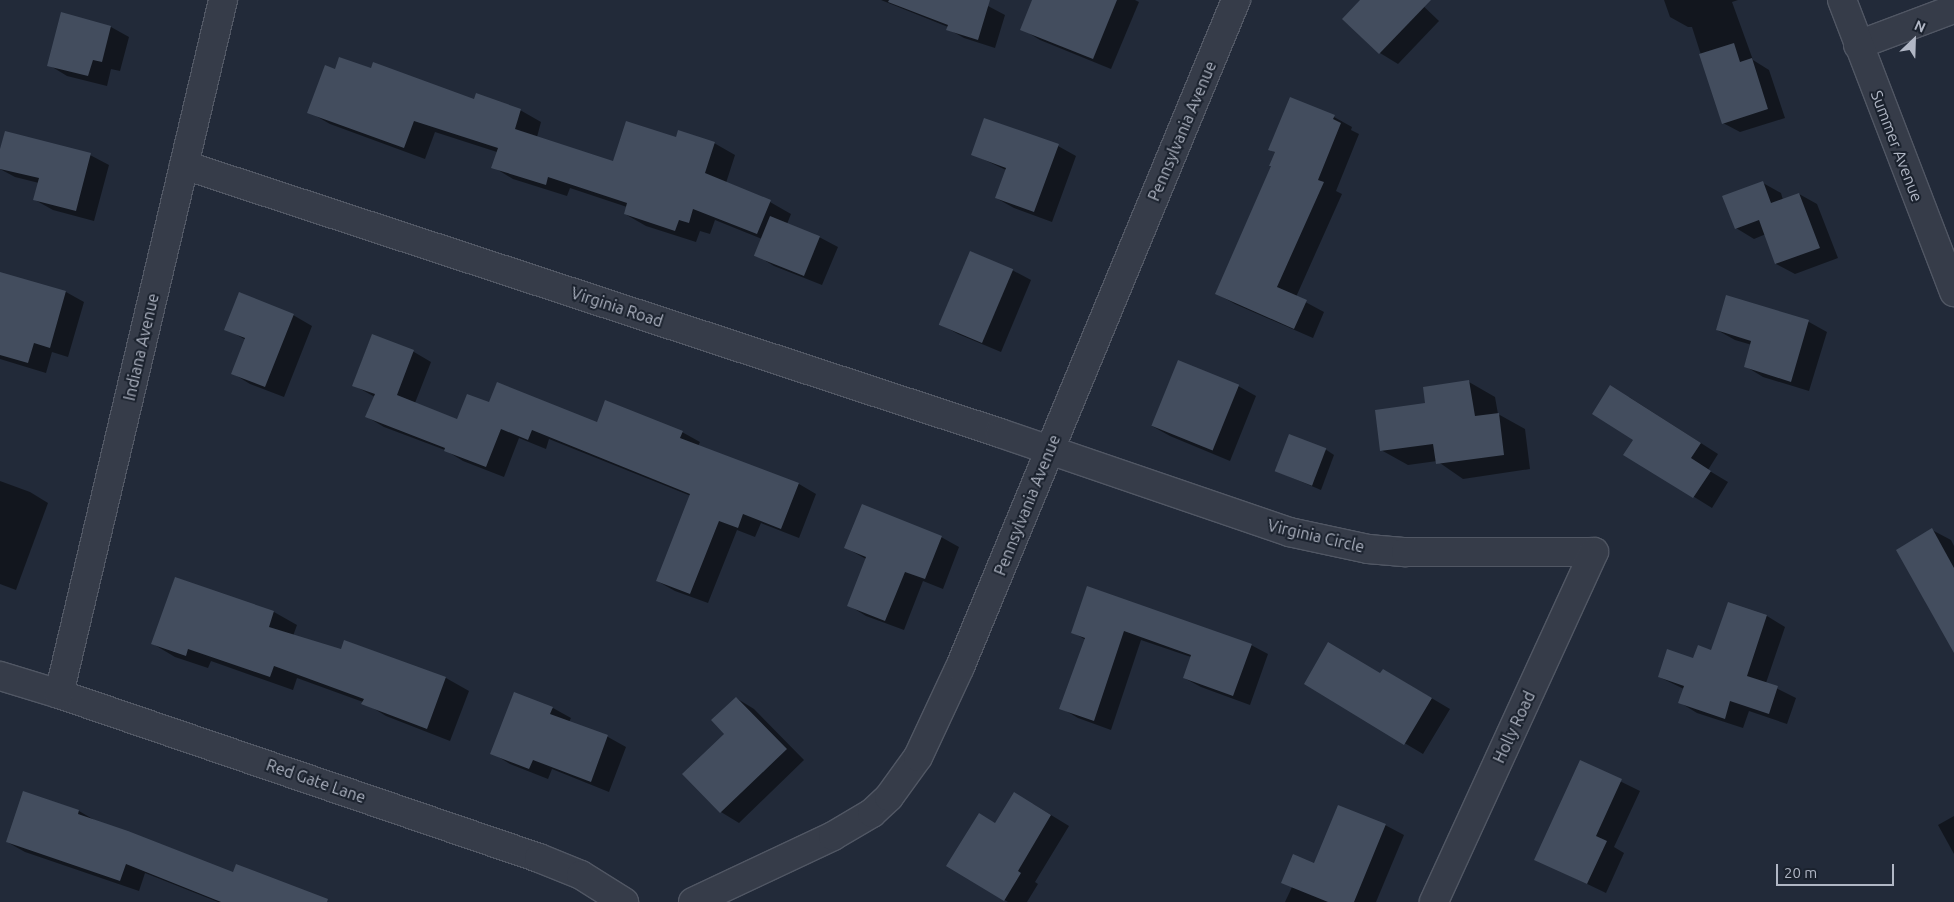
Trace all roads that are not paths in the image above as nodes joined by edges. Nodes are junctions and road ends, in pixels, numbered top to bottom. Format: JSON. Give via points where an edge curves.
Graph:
{"nodes":[{"id":1,"x":223,"y":0,"type":"edge"},
{"id":2,"x":1236,"y":0,"type":"edge"},
{"id":3,"x":1842,"y":0,"type":"edge"},
{"id":4,"x":1954,"y":9,"type":"edge"},
{"id":5,"x":1858,"y":46,"type":"junction"},
{"id":6,"x":184,"y":165,"type":"junction"},
{"id":7,"x":1954,"y":292,"type":"edge"},
{"id":8,"x":1050,"y":450,"type":"junction"},
{"id":9,"x":1594,"y":552,"type":"joint"},
{"id":10,"x":0,"y":676,"type":"edge"},
{"id":11,"x":59,"y":694,"type":"junction"},
{"id":12,"x":624,"y":902,"type":"edge"},
{"id":13,"x":693,"y":902,"type":"edge"},
{"id":14,"x":1434,"y":902,"type":"edge"}],
"edges":[{"from":1,"to":6,"type":"street","name":"Indiana Avenue"},
{"from":2,"to":8,"type":"street","name":"Pennsylvania Avenue"},
{"from":3,"to":5,"type":"street","name":"Summer Avenue"},
{"from":4,"to":5,"type":"street"},
{"from":5,"to":7,"type":"street","name":"Summer Avenue"},
{"from":6,"to":8,"type":"street","name":"Virginia Road"},
{"from":6,"to":11,"type":"street","name":"Indiana Avenue"},
{"from":8,"to":9,"type":"street","name":"Virginia Circle","via":[[1250,520],[1329,542],[1406,552]]},
{"from":8,"to":13,"type":"street","name":"Pennsylvania Avenue","via":[[930,735],[896,788],[872,813],[833,836]]},
{"from":9,"to":14,"type":"street","name":"Holly Road"},
{"from":10,"to":11,"type":"street","name":"Red Gate Lane"},
{"from":11,"to":12,"type":"street","name":"Red Gate Lane","via":[[539,858],[581,875]]}]}
